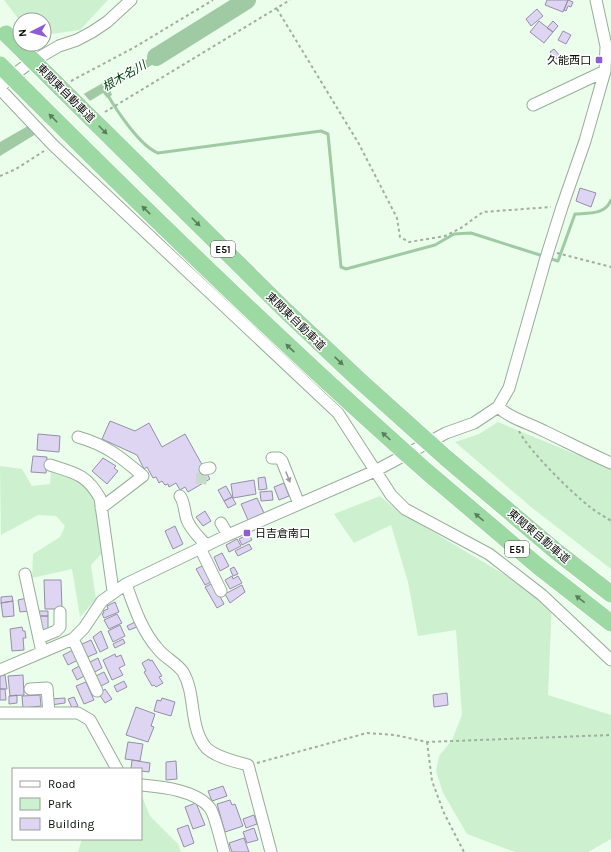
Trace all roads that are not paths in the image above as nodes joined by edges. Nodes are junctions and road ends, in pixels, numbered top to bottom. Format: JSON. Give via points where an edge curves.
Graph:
{"nodes":[{"id":1,"x":131,"y":0,"type":"edge"},
{"id":2,"x":596,"y":0,"type":"edge"},
{"id":3,"x":3,"y":31,"type":"edge"},
{"id":4,"x":0,"y":65,"type":"edge"},
{"id":5,"x":607,"y":68,"type":"edge"},
{"id":6,"x":0,"y":89,"type":"edge"},
{"id":7,"x":533,"y":105,"type":"dead end"},
{"id":8,"x":498,"y":407,"type":"junction"},
{"id":9,"x":78,"y":437,"type":"dead end"},
{"id":10,"x":272,"y":458,"type":"dead end"},
{"id":11,"x":611,"y":462,"type":"edge"},
{"id":12,"x":50,"y":465,"type":"dead end"},
{"id":13,"x":375,"y":471,"type":"junction"},
{"id":14,"x":180,"y":496,"type":"dead end"},
{"id":15,"x":299,"y":504,"type":"junction"},
{"id":16,"x":102,"y":508,"type":"junction"},
{"id":17,"x":221,"y":523,"type":"dead end"},
{"id":18,"x":228,"y":535,"type":"junction"},
{"id":19,"x":203,"y":547,"type":"junction"},
{"id":20,"x":25,"y":574,"type":"dead end"},
{"id":21,"x":126,"y":584,"type":"junction"},
{"id":22,"x":113,"y":591,"type":"junction"},
{"id":23,"x":221,"y":592,"type":"dead end"},
{"id":24,"x":611,"y":594,"type":"edge"},
{"id":25,"x":60,"y":612,"type":"dead end"},
{"id":26,"x":611,"y":623,"type":"edge"},
{"id":27,"x":39,"y":638,"type":"junction"},
{"id":28,"x":73,"y":639,"type":"junction"},
{"id":29,"x":42,"y":652,"type":"junction"},
{"id":30,"x":611,"y":660,"type":"edge"},
{"id":31,"x":0,"y":670,"type":"edge"},
{"id":32,"x":30,"y":689,"type":"dead end"},
{"id":33,"x":97,"y":691,"type":"dead end"},
{"id":34,"x":0,"y":713,"type":"edge"},
{"id":35,"x":49,"y":713,"type":"junction"},
{"id":36,"x":116,"y":768,"type":"edge"},
{"id":37,"x":142,"y":785,"type":"edge"},
{"id":38,"x":224,"y":852,"type":"edge"},
{"id":39,"x":271,"y":852,"type":"edge"}],
"edges":[{"from":1,"to":6,"type":"street","via":[[92,32],[59,46],[28,64]]},
{"from":2,"to":5,"type":"street","via":[[606,46]]},
{"from":3,"to":24,"type":"highway","name":"東関東自動車道","number":"E51","one_way":true,"bridge":true,"via":[[358,379],[446,458]]},
{"from":26,"to":4,"type":"highway","number":"E51","one_way":true,"bridge":true,"via":[[532,561],[339,394],[111,176]]},
{"from":5,"to":7,"type":"street"},
{"from":5,"to":8,"type":"street","via":[[547,254],[509,388]]},
{"from":6,"to":13,"type":"street","via":[[51,143],[338,413]]},
{"from":8,"to":11,"type":"street","via":[[514,418]]},
{"from":8,"to":13,"type":"street","via":[[474,423],[446,433]]},
{"from":9,"to":16,"type":"street","via":[[118,454],[143,476]]},
{"from":10,"to":15,"type":"street","one_way":true,"via":[[279,458],[282,461]]},
{"from":12,"to":16,"type":"street","via":[[79,474],[94,488]]},
{"from":13,"to":15,"type":"street"},
{"from":13,"to":30,"type":"street","via":[[391,495],[405,509],[489,554],[542,594]]},
{"from":14,"to":19,"type":"street","via":[[188,521]]},
{"from":15,"to":18,"type":"street"},
{"from":16,"to":22,"type":"street"},
{"from":17,"to":18,"type":"street"},
{"from":18,"to":19,"type":"street"},
{"from":19,"to":21,"type":"street"},
{"from":19,"to":23,"type":"street"},
{"from":20,"to":27,"type":"street"},
{"from":21,"to":22,"type":"street"},
{"from":21,"to":39,"type":"street","via":[[141,624],[158,650],[183,672],[194,724],[204,747],[225,759],[248,765],[250,768]]},
{"from":22,"to":28,"type":"street","via":[[102,601],[84,628]]},
{"from":25,"to":27,"type":"street","via":[[60,627]]},
{"from":27,"to":29,"type":"street"},
{"from":28,"to":29,"type":"street"},
{"from":28,"to":33,"type":"street"},
{"from":29,"to":31,"type":"street"},
{"from":32,"to":35,"type":"street","via":[[47,688]]},
{"from":34,"to":35,"type":"street"},
{"from":35,"to":36,"type":"street","via":[[78,713],[90,720]]},
{"from":37,"to":38,"type":"street","via":[[173,788],[199,799],[210,808]]}]}
